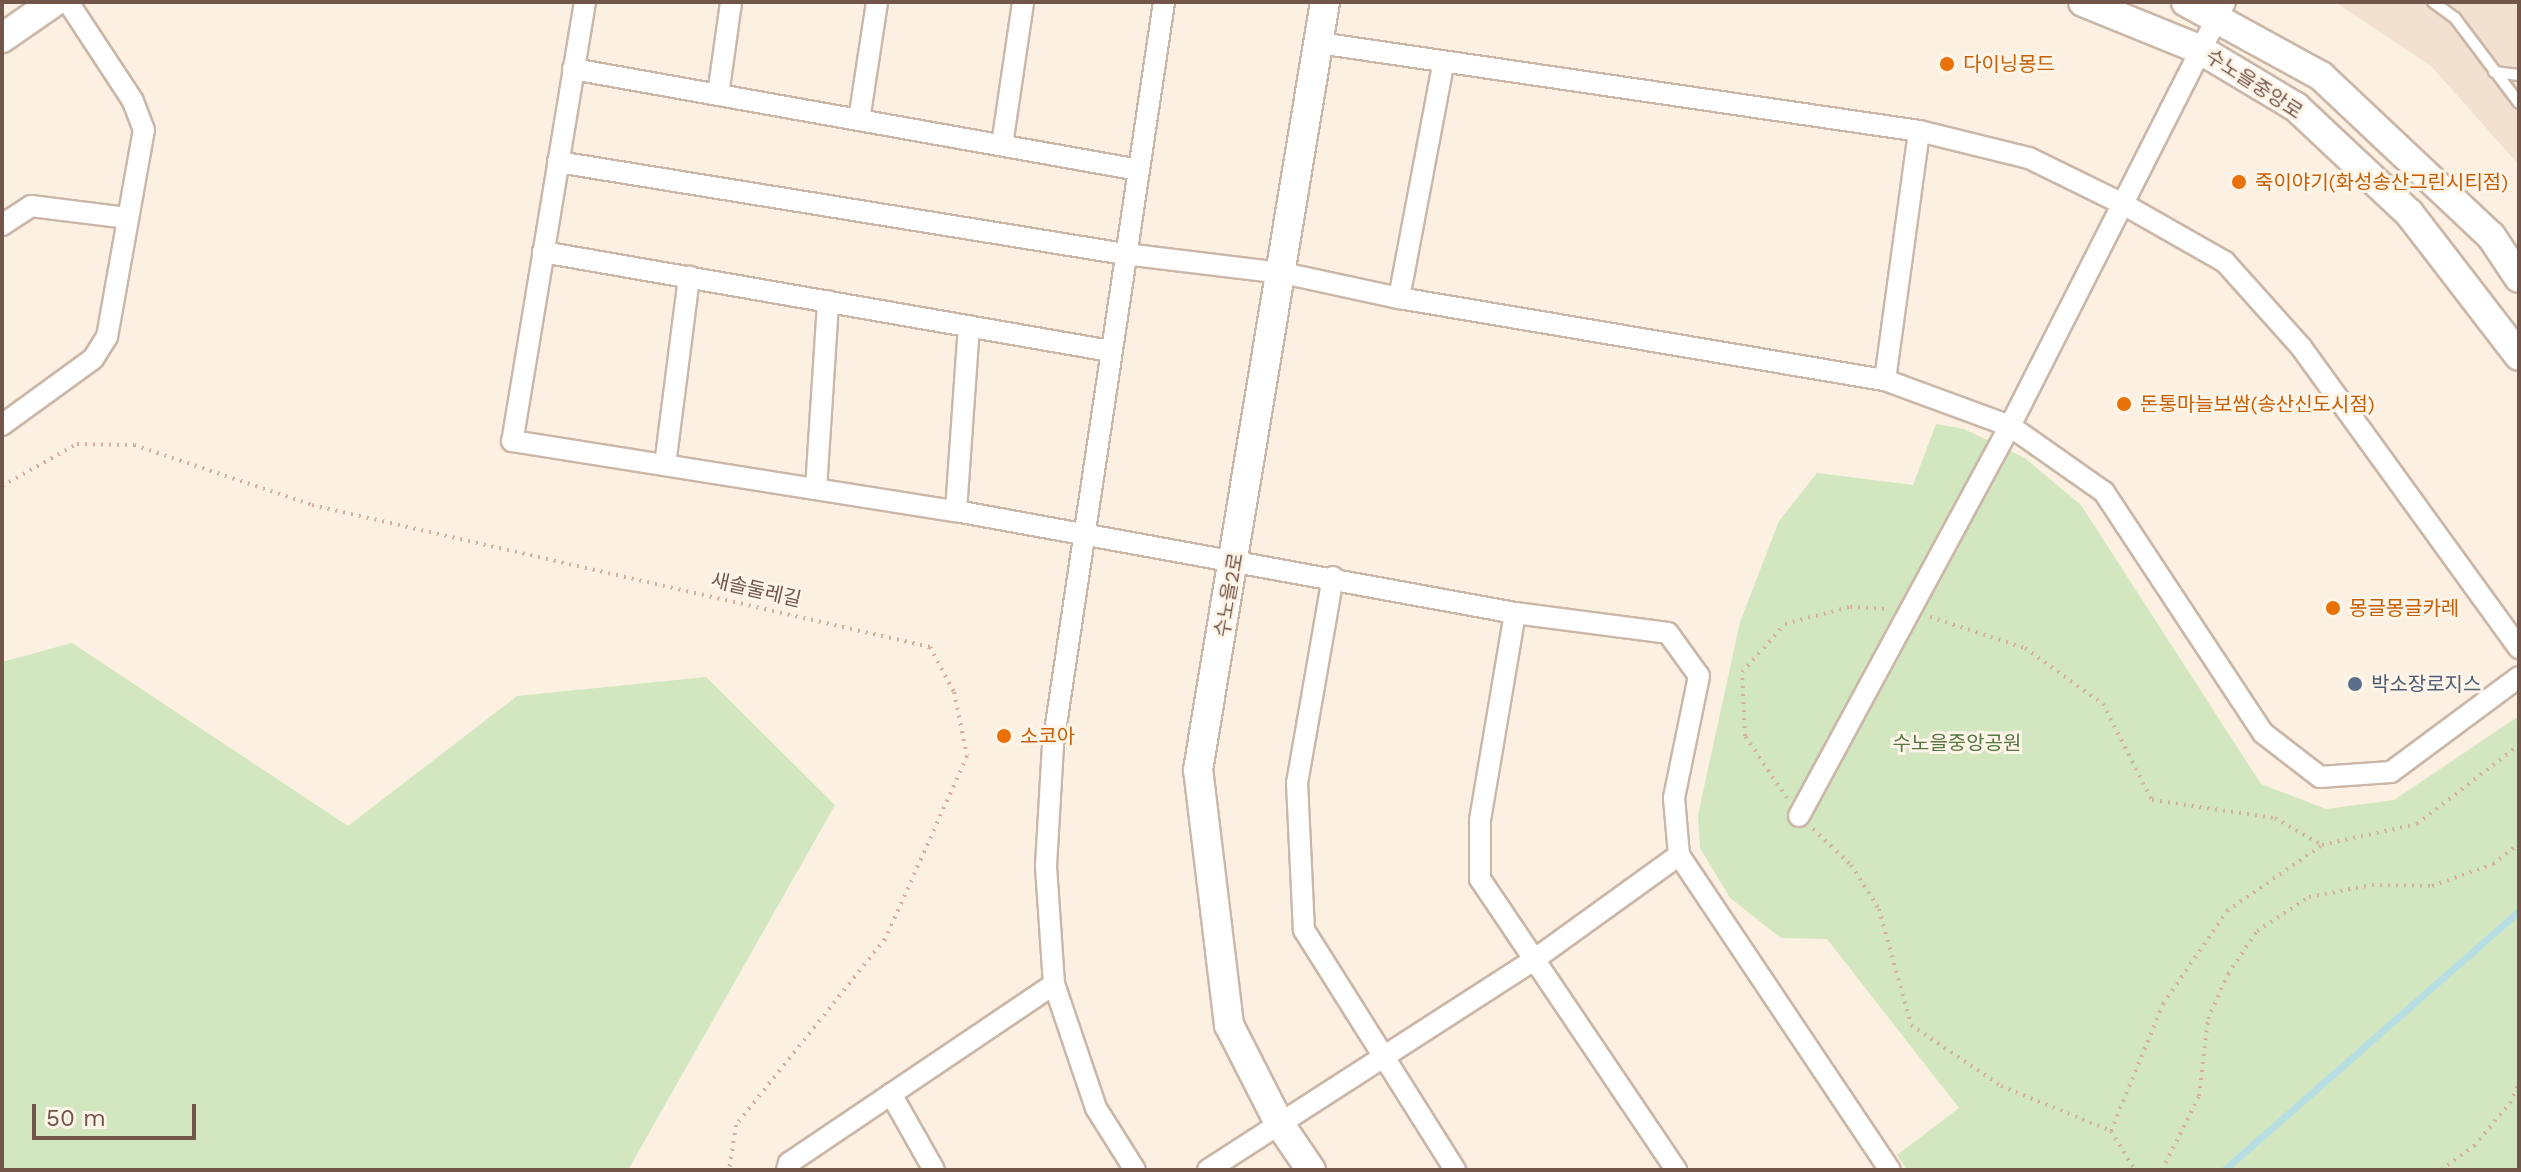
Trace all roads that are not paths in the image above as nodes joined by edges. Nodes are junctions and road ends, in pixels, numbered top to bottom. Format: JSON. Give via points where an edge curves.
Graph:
{"nodes":[{"id":1,"x":54,"y":2,"type":"edge"},
{"id":2,"x":68,"y":2,"type":"edge"},
{"id":3,"x":585,"y":2,"type":"edge"},
{"id":4,"x":731,"y":2,"type":"edge"},
{"id":5,"x":877,"y":2,"type":"edge"},
{"id":6,"x":1023,"y":2,"type":"edge"},
{"id":7,"x":1164,"y":2,"type":"edge"},
{"id":8,"x":1325,"y":2,"type":"edge"},
{"id":9,"x":2083,"y":2,"type":"edge"},
{"id":10,"x":2186,"y":2,"type":"edge"},
{"id":11,"x":2433,"y":2,"type":"edge"},
{"id":12,"x":2221,"y":10,"type":"edge"},
{"id":13,"x":2,"y":38,"type":"edge"},
{"id":14,"x":1319,"y":43,"type":"junction"},
{"id":15,"x":2199,"y":49,"type":"junction"},
{"id":16,"x":1443,"y":65,"type":"junction"},
{"id":17,"x":573,"y":69,"type":"junction"},
{"id":18,"x":2494,"y":72,"type":"junction"},
{"id":19,"x":2519,"y":75,"type":"edge"},
{"id":20,"x":718,"y":95,"type":"junction"},
{"id":21,"x":2519,"y":103,"type":"edge"},
{"id":22,"x":859,"y":120,"type":"junction"},
{"id":23,"x":1919,"y":131,"type":"junction"},
{"id":24,"x":1002,"y":145,"type":"junction"},
{"id":25,"x":558,"y":162,"type":"junction"},
{"id":26,"x":1139,"y":170,"type":"junction"},
{"id":27,"x":2123,"y":204,"type":"junction"},
{"id":28,"x":128,"y":218,"type":"junction"},
{"id":29,"x":2,"y":225,"type":"edge"},
{"id":30,"x":543,"y":252,"type":"junction"},
{"id":31,"x":1125,"y":254,"type":"junction"},
{"id":32,"x":1283,"y":273,"type":"junction"},
{"id":33,"x":689,"y":277,"type":"junction"},
{"id":34,"x":2519,"y":278,"type":"edge"},
{"id":35,"x":1399,"y":298,"type":"junction"},
{"id":36,"x":828,"y":301,"type":"junction"},
{"id":37,"x":969,"y":326,"type":"junction"},
{"id":38,"x":1110,"y":351,"type":"junction"},
{"id":39,"x":2519,"y":356,"type":"edge"},
{"id":40,"x":1885,"y":380,"type":"junction"},
{"id":41,"x":2,"y":425,"type":"edge"},
{"id":42,"x":2010,"y":426,"type":"junction"},
{"id":43,"x":665,"y":465,"type":"junction"},
{"id":44,"x":816,"y":489,"type":"junction"},
{"id":45,"x":956,"y":511,"type":"junction"},
{"id":46,"x":1082,"y":535,"type":"junction"},
{"id":47,"x":1235,"y":562,"type":"junction"},
{"id":48,"x":1333,"y":577,"type":"junction"},
{"id":49,"x":1515,"y":613,"type":"junction"},
{"id":50,"x":2519,"y":648,"type":"edge"},
{"id":51,"x":2519,"y":677,"type":"edge"},
{"id":52,"x":1799,"y":816,"type":"road end"},
{"id":53,"x":1679,"y":855,"type":"junction"},
{"id":54,"x":1535,"y":959,"type":"junction"},
{"id":55,"x":1054,"y":984,"type":"junction"},
{"id":56,"x":1382,"y":1060,"type":"junction"},
{"id":57,"x":891,"y":1094,"type":"junction"},
{"id":58,"x":1279,"y":1123,"type":"junction"},
{"id":59,"x":787,"y":1170,"type":"edge"},
{"id":60,"x":934,"y":1170,"type":"edge"},
{"id":61,"x":1135,"y":1170,"type":"edge"},
{"id":62,"x":1208,"y":1170,"type":"edge"},
{"id":63,"x":1311,"y":1170,"type":"edge"},
{"id":64,"x":1455,"y":1170,"type":"edge"},
{"id":65,"x":1676,"y":1170,"type":"edge"},
{"id":66,"x":1890,"y":1170,"type":"edge"}],
"edges":[{"from":1,"to":13,"type":"street"},
{"from":2,"to":28,"type":"street","via":[[133,101],[144,130]]},
{"from":3,"to":17,"type":"street"},
{"from":4,"to":20,"type":"street"},
{"from":5,"to":22,"type":"street"},
{"from":6,"to":24,"type":"street"},
{"from":7,"to":26,"type":"street"},
{"from":8,"to":14,"type":"street","name":"수노을2로"},
{"from":9,"to":15,"type":"street","name":"수노을중앙로"},
{"from":10,"to":12,"type":"street","name":"수노을중앙로"},
{"from":11,"to":18,"type":"lane","via":[[2455,18]]},
{"from":12,"to":15,"type":"street"},
{"from":12,"to":34,"type":"street","name":"수노을중앙로","via":[[2321,76],[2491,236]]},
{"from":14,"to":16,"type":"street"},
{"from":14,"to":32,"type":"street","name":"수노을2로"},
{"from":15,"to":27,"type":"street"},
{"from":15,"to":39,"type":"street","name":"수노을중앙로","via":[[2296,107],[2409,213]]},
{"from":16,"to":23,"type":"street"},
{"from":16,"to":35,"type":"street"},
{"from":17,"to":20,"type":"street"},
{"from":17,"to":25,"type":"street"},
{"from":18,"to":19,"type":"lane"},
{"from":18,"to":21,"type":"lane"},
{"from":20,"to":22,"type":"street"},
{"from":22,"to":24,"type":"street"},
{"from":23,"to":27,"type":"street","via":[[2029,158]]},
{"from":23,"to":40,"type":"street"},
{"from":24,"to":26,"type":"street"},
{"from":25,"to":30,"type":"street"},
{"from":25,"to":31,"type":"street"},
{"from":26,"to":31,"type":"street"},
{"from":27,"to":42,"type":"street"},
{"from":27,"to":50,"type":"street","via":[[2225,262],[2292,336]]},
{"from":28,"to":29,"type":"street","via":[[31,206]]},
{"from":28,"to":41,"type":"street","via":[[107,337],[93,359]]},
{"from":30,"to":33,"type":"street"},
{"from":30,"to":43,"type":"street","via":[[512,441]]},
{"from":31,"to":32,"type":"street"},
{"from":31,"to":38,"type":"street"},
{"from":32,"to":35,"type":"street"},
{"from":32,"to":47,"type":"street","name":"수노을2로"},
{"from":33,"to":36,"type":"street"},
{"from":33,"to":43,"type":"street"},
{"from":35,"to":40,"type":"street"},
{"from":36,"to":37,"type":"street"},
{"from":36,"to":44,"type":"street"},
{"from":37,"to":38,"type":"street"},
{"from":37,"to":45,"type":"street"},
{"from":38,"to":46,"type":"street"},
{"from":40,"to":42,"type":"street"},
{"from":42,"to":51,"type":"street","via":[[2104,492],[2263,733],[2320,777],[2391,772]]},
{"from":42,"to":52,"type":"street"},
{"from":43,"to":44,"type":"street"},
{"from":44,"to":45,"type":"street"},
{"from":45,"to":46,"type":"street"},
{"from":46,"to":47,"type":"street"},
{"from":46,"to":55,"type":"street","via":[[1053,745],[1046,866]]},
{"from":47,"to":48,"type":"street"},
{"from":47,"to":58,"type":"street","name":"수노을2로","via":[[1198,770],[1229,1025]]},
{"from":48,"to":49,"type":"street"},
{"from":48,"to":56,"type":"street","via":[[1297,783],[1304,930]]},
{"from":49,"to":53,"type":"street","via":[[1668,633],[1699,676],[1674,798]]},
{"from":49,"to":54,"type":"street","via":[[1480,821],[1480,879]]},
{"from":53,"to":54,"type":"street"},
{"from":53,"to":66,"type":"street"},
{"from":54,"to":56,"type":"street"},
{"from":54,"to":65,"type":"street"},
{"from":55,"to":57,"type":"street"},
{"from":55,"to":61,"type":"street","via":[[1096,1108]]},
{"from":56,"to":58,"type":"street"},
{"from":56,"to":64,"type":"street"},
{"from":57,"to":59,"type":"street","via":[[789,1163]]},
{"from":57,"to":60,"type":"street"},
{"from":58,"to":62,"type":"street"},
{"from":58,"to":63,"type":"street","name":"수노을2로"}]}
